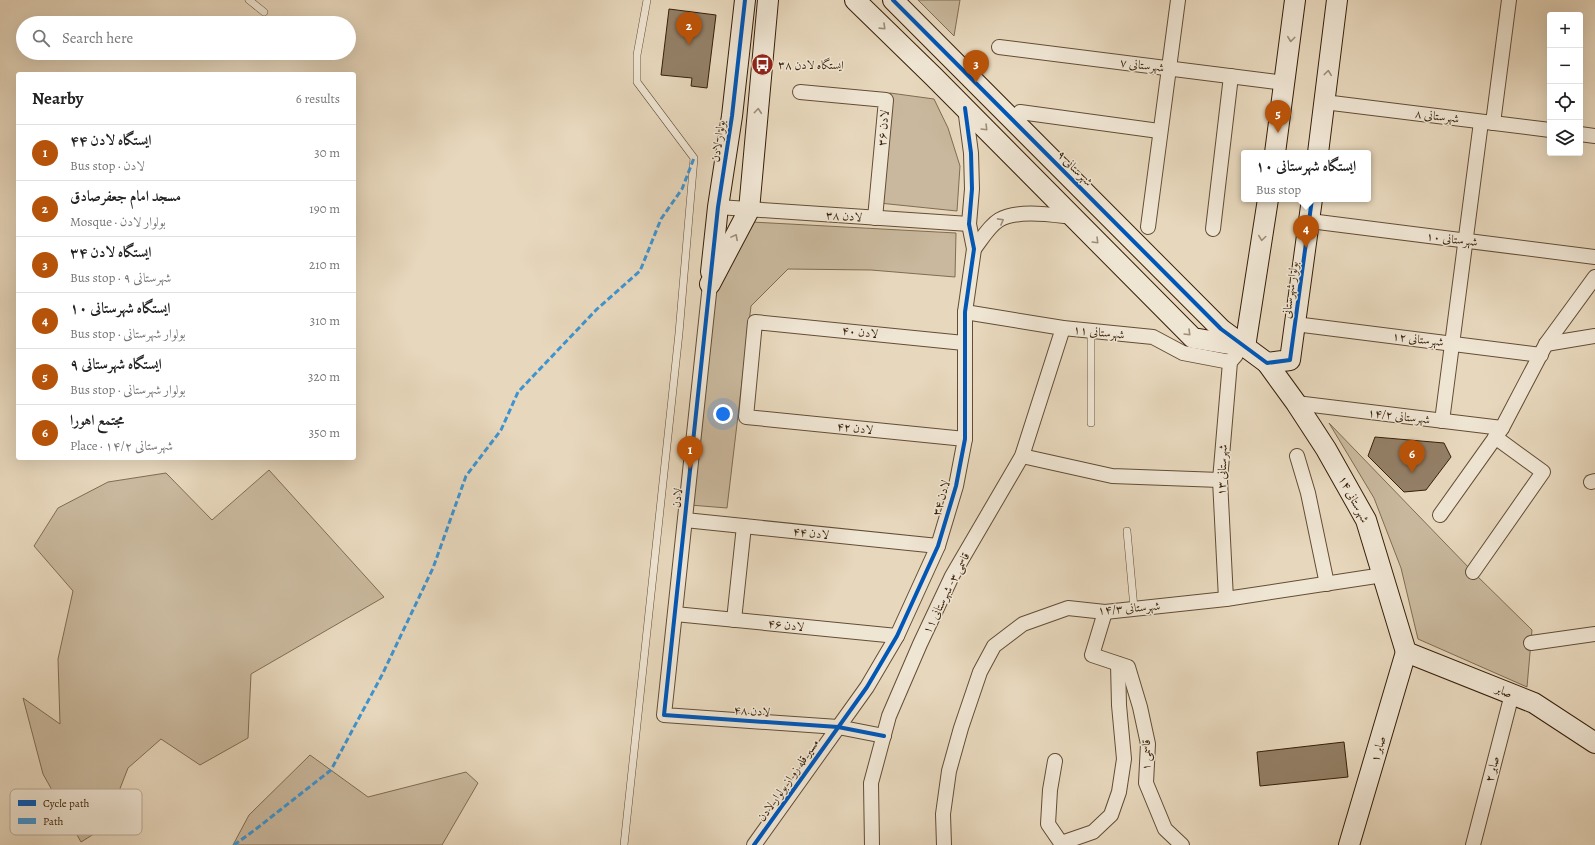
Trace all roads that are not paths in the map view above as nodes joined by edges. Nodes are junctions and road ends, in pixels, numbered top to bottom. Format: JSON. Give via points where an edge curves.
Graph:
{"nodes":[{"id":1,"x":249,"y":0,"type":"edge"},
{"id":2,"x":647,"y":0,"type":"edge"},
{"id":3,"x":745,"y":0,"type":"edge"},
{"id":4,"x":768,"y":0,"type":"edge"},
{"id":5,"x":855,"y":0,"type":"edge"},
{"id":6,"x":893,"y":0,"type":"edge"},
{"id":7,"x":1178,"y":0,"type":"edge"},
{"id":8,"x":1295,"y":0,"type":"edge"},
{"id":9,"x":1337,"y":0,"type":"edge"},
{"id":10,"x":1509,"y":0,"type":"edge"},
{"id":11,"x":264,"y":12,"type":"dead end"},
{"id":12,"x":999,"y":46,"type":"dead end"},
{"id":13,"x":1168,"y":68,"type":"junction"},
{"id":14,"x":1231,"y":76,"type":"junction"},
{"id":15,"x":1285,"y":83,"type":"junction"},
{"id":16,"x":800,"y":92,"type":"dead end"},
{"id":17,"x":1324,"y":102,"type":"junction"},
{"id":18,"x":965,"y":108,"type":"junction"},
{"id":19,"x":1020,"y":112,"type":"dead end"},
{"id":20,"x":1487,"y":122,"type":"junction"},
{"id":21,"x":1547,"y":130,"type":"edge"},
{"id":22,"x":1159,"y":131,"type":"junction"},
{"id":23,"x":1583,"y":134,"type":"edge"},
{"id":24,"x":1595,"y":136,"type":"edge"},
{"id":25,"x":1275,"y":150,"type":"edge"},
{"id":26,"x":1318,"y":150,"type":"edge"},
{"id":27,"x":1268,"y":202,"type":"edge"},
{"id":28,"x":1312,"y":202,"type":"edge"},
{"id":29,"x":718,"y":207,"type":"junction"},
{"id":30,"x":749,"y":210,"type":"junction"},
{"id":31,"x":875,"y":218,"type":"junction"},
{"id":32,"x":1073,"y":218,"type":"junction"},
{"id":33,"x":1310,"y":221,"type":"junction"},
{"id":34,"x":969,"y":224,"type":"junction"},
{"id":35,"x":1148,"y":227,"type":"dead end"},
{"id":36,"x":1213,"y":229,"type":"dead end"},
{"id":37,"x":1466,"y":240,"type":"junction"},
{"id":38,"x":974,"y":249,"type":"junction"},
{"id":39,"x":1595,"y":257,"type":"edge"},
{"id":40,"x":1595,"y":277,"type":"edge"},
{"id":41,"x":710,"y":284,"type":"junction"},
{"id":42,"x":965,"y":312,"type":"junction"},
{"id":43,"x":1295,"y":324,"type":"junction"},
{"id":44,"x":1063,"y":328,"type":"junction"},
{"id":45,"x":1091,"y":332,"type":"junction"},
{"id":46,"x":1595,"y":336,"type":"edge"},
{"id":47,"x":964,"y":343,"type":"junction"},
{"id":48,"x":1452,"y":344,"type":"junction"},
{"id":49,"x":1245,"y":347,"type":"junction"},
{"id":50,"x":1544,"y":350,"type":"junction"},
{"id":51,"x":1230,"y":362,"type":"junction"},
{"id":52,"x":1267,"y":363,"type":"junction"},
{"id":53,"x":1296,"y":403,"type":"junction"},
{"id":54,"x":746,"y":417,"type":"joint"},
{"id":55,"x":1442,"y":422,"type":"junction"},
{"id":56,"x":1091,"y":423,"type":"dead end"},
{"id":57,"x":1498,"y":433,"type":"junction"},
{"id":58,"x":965,"y":439,"type":"junction"},
{"id":59,"x":1022,"y":456,"type":"junction"},
{"id":60,"x":1297,"y":456,"type":"dead end"},
{"id":61,"x":1220,"y":480,"type":"junction"},
{"id":62,"x":1440,"y":515,"type":"dead end"},
{"id":63,"x":685,"y":520,"type":"junction"},
{"id":64,"x":744,"y":526,"type":"junction"},
{"id":65,"x":1127,"y":531,"type":"dead end"},
{"id":66,"x":938,"y":546,"type":"junction"},
{"id":67,"x":1473,"y":572,"type":"dead end"},
{"id":68,"x":1383,"y":576,"type":"junction"},
{"id":69,"x":1327,"y":584,"type":"junction"},
{"id":70,"x":1226,"y":599,"type":"junction"},
{"id":71,"x":1134,"y":608,"type":"junction"},
{"id":72,"x":1105,"y":612,"type":"junction"},
{"id":73,"x":675,"y":614,"type":"junction"},
{"id":74,"x":734,"y":620,"type":"junction"},
{"id":75,"x":1595,"y":634,"type":"edge"},
{"id":76,"x":897,"y":636,"type":"junction"},
{"id":77,"x":1531,"y":643,"type":"dead end"},
{"id":78,"x":1406,"y":652,"type":"junction"},
{"id":79,"x":1118,"y":664,"type":"junction"},
{"id":80,"x":1512,"y":694,"type":"junction"},
{"id":81,"x":664,"y":715,"type":"joint"},
{"id":82,"x":838,"y":727,"type":"junction"},
{"id":83,"x":884,"y":736,"type":"junction"},
{"id":84,"x":1595,"y":743,"type":"edge"},
{"id":85,"x":1055,"y":761,"type":"dead end"},
{"id":86,"x":624,"y":845,"type":"edge"},
{"id":87,"x":754,"y":845,"type":"edge"},
{"id":88,"x":872,"y":845,"type":"edge"},
{"id":89,"x":944,"y":845,"type":"edge"},
{"id":90,"x":1182,"y":845,"type":"edge"},
{"id":91,"x":1349,"y":845,"type":"edge"},
{"id":92,"x":1473,"y":845,"type":"edge"}],
"edges":[{"from":1,"to":11,"type":"lane"},
{"from":2,"to":86,"type":"lane","via":[[637,55],[637,82],[694,158],[679,333]]},
{"from":3,"to":29,"type":"street","name":"بولوار لادن","via":[[732,116]]},
{"from":30,"to":4,"type":"street","one_way":true},
{"from":5,"to":18,"type":"street","one_way":true},
{"from":6,"to":49,"type":"street","name":"شهرستانی ۹","via":[[1221,329]]},
{"from":7,"to":13,"type":"street"},
{"from":8,"to":15,"type":"street","one_way":true},
{"from":17,"to":9,"type":"street","one_way":true},
{"from":10,"to":20,"type":"street"},
{"from":12,"to":13,"type":"street","name":"شهرستانی ۷"},
{"from":13,"to":14,"type":"street","name":"شهرستانی ۷"},
{"from":13,"to":22,"type":"street"},
{"from":14,"to":15,"type":"street","name":"شهرستانی ۷"},
{"from":14,"to":36,"type":"street"},
{"from":15,"to":25,"type":"street"},
{"from":16,"to":31,"type":"street","name":"لادن ۳۶","via":[[886,100]]},
{"from":17,"to":20,"type":"street","name":"شهرستانی ۸"},
{"from":17,"to":26,"type":"street"},
{"from":18,"to":32,"type":"street","one_way":true},
{"from":18,"to":34,"type":"street","via":[[971,153],[972,189]]},
{"from":19,"to":22,"type":"street"},
{"from":20,"to":21,"type":"street","name":"شهرستانی ۸"},
{"from":20,"to":37,"type":"street"},
{"from":22,"to":35,"type":"street"},
{"from":23,"to":24,"type":"street"},
{"from":27,"to":49,"type":"street","one_way":true},
{"from":28,"to":33,"type":"street","name":"بولوار شهرستانی"},
{"from":29,"to":30,"type":"street","name":"لادن ۳۸"},
{"from":29,"to":41,"type":"street","name":"بولوار لادن"},
{"from":30,"to":31,"type":"street","name":"لادن ۳۸"},
{"from":41,"to":30,"type":"street","one_way":true},
{"from":31,"to":34,"type":"street","name":"لادن ۳۸"},
{"from":38,"to":32,"type":"street","one_way":true,"via":[[999,220],[1034,213]]},
{"from":32,"to":49,"type":"street","one_way":true,"via":[[1193,338]]},
{"from":33,"to":37,"type":"street","name":"شهرستانی ۱۰"},
{"from":33,"to":43,"type":"street","name":"بولوار شهرستانی"},
{"from":34,"to":38,"type":"street"},
{"from":37,"to":39,"type":"street","name":"شهرستانی ۱۰"},
{"from":37,"to":48,"type":"street"},
{"from":38,"to":42,"type":"street","name":"لادن ۳۴"},
{"from":40,"to":50,"type":"street"},
{"from":41,"to":63,"type":"street","name":"لادن"},
{"from":42,"to":44,"type":"street","name":"شهرستانی ۱۱"},
{"from":42,"to":47,"type":"street","name":"لادن ۳۴"},
{"from":43,"to":48,"type":"street","name":"شهرستانی ۱۲"},
{"from":43,"to":52,"type":"street","name":"بولوار شهرستانی","via":[[1290,360]]},
{"from":44,"to":45,"type":"street","name":"شهرستانی ۱۱"},
{"from":44,"to":59,"type":"street","name":"قاسمی ۳- شهرستانی ۱۱"},
{"from":45,"to":51,"type":"street","name":"شهرستانی ۱۱","via":[[1153,337],[1183,353]]},
{"from":45,"to":56,"type":"lane"},
{"from":46,"to":50,"type":"street","name":"شهرستانی ۱۲"},
{"from":47,"to":54,"type":"street","name":"لادن ۴۰","via":[[755,322]]},
{"from":47,"to":58,"type":"street","name":"لادن ۳۴"},
{"from":48,"to":50,"type":"street","name":"شهرستانی ۱۲"},
{"from":48,"to":55,"type":"street"},
{"from":49,"to":51,"type":"street"},
{"from":49,"to":52,"type":"street","name":"شهرستانی ۹"},
{"from":50,"to":57,"type":"street"},
{"from":51,"to":61,"type":"street","name":"شهرستانی ۱۳"},
{"from":52,"to":53,"type":"street","name":"شهرستانی ۱۴"},
{"from":53,"to":55,"type":"street","name":"شهرستانی ۱۴/۲"},
{"from":53,"to":68,"type":"street","name":"شهرستانی ۱۴","via":[[1326,449],[1366,520]]},
{"from":54,"to":58,"type":"street","name":"لادن ۴۲"},
{"from":55,"to":57,"type":"street","name":"شهرستانی ۱۴/۲"},
{"from":57,"to":62,"type":"street"},
{"from":57,"to":67,"type":"street","via":[[1543,472]]},
{"from":58,"to":66,"type":"street","name":"لادن ۳۴","via":[[956,486]]},
{"from":59,"to":61,"type":"street","via":[[1112,476]]},
{"from":59,"to":83,"type":"street","name":"قاسمی ۳- شهرستانی ۱۱","via":[[952,576],[889,716]]},
{"from":60,"to":69,"type":"street","via":[[1308,493]]},
{"from":61,"to":70,"type":"street","name":"شهرستانی ۱۳"},
{"from":63,"to":64,"type":"street","name":"لادن ۴۴"},
{"from":63,"to":73,"type":"street","name":"لادن"},
{"from":64,"to":66,"type":"street","name":"لادن ۴۴"},
{"from":64,"to":74,"type":"street"},
{"from":65,"to":71,"type":"lane"},
{"from":66,"to":76,"type":"street","name":"لادن ۳۴"},
{"from":68,"to":69,"type":"street","name":"شهرستانی ۱۴/۳"},
{"from":68,"to":78,"type":"street","name":"شهرستانی ۱۴"},
{"from":69,"to":70,"type":"street","name":"شهرستانی ۱۴/۳"},
{"from":70,"to":71,"type":"street","name":"شهرستانی ۱۴/۳"},
{"from":71,"to":72,"type":"street","name":"شهرستانی ۱۴/۳"},
{"from":72,"to":79,"type":"street","via":[[1092,655]]},
{"from":72,"to":89,"type":"street","name":"شهرستانی ۱۴/۳","via":[[1068,608],[1022,624],[994,646],[980,672],[949,771],[943,814]]},
{"from":73,"to":74,"type":"street","name":"لادن ۴۶"},
{"from":73,"to":81,"type":"street","name":"لادن"},
{"from":74,"to":76,"type":"street","name":"لادن ۴۶"},
{"from":75,"to":77,"type":"street"},
{"from":76,"to":82,"type":"street","name":"لادن ۳۴","via":[[868,687]]},
{"from":78,"to":80,"type":"street","name":"صابر"},
{"from":78,"to":91,"type":"street","name":"صابر ۱"},
{"from":79,"to":85,"type":"street","via":[[1124,759],[1119,792],[1111,815],[1093,832],[1061,843],[1048,824]]},
{"from":79,"to":90,"type":"street","name":"قاسمی ۱","via":[[1128,667],[1140,707],[1148,744],[1146,783],[1165,829]]},
{"from":80,"to":84,"type":"street","name":"صابر","via":[[1534,703]]},
{"from":80,"to":92,"type":"street","name":"صابر ۲"},
{"from":81,"to":82,"type":"street","name":"لادن ۴۸"},
{"from":82,"to":83,"type":"street","name":"لادن ۴۸"},
{"from":82,"to":87,"type":"street","name":"مسیر قله زو از بولوار لادن"},
{"from":83,"to":88,"type":"street","name":"قاسمی ۳- شهرستانی ۱۱","via":[[871,784]]}]}
